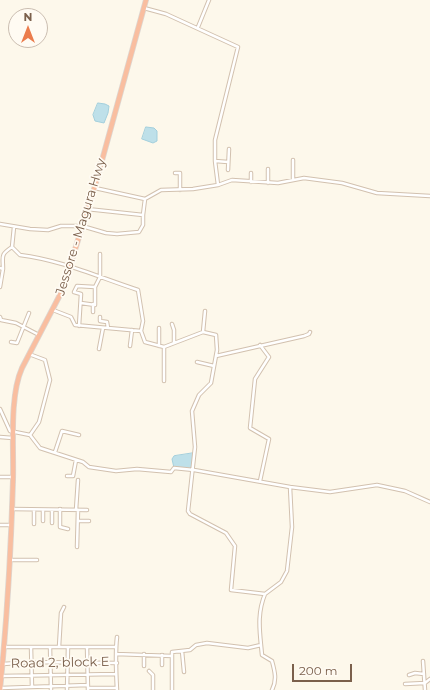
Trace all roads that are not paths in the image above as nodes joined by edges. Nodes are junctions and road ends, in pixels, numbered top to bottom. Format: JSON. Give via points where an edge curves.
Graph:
{"nodes":[{"id":1,"x":146,"y":0,"type":"edge"},
{"id":2,"x":209,"y":0,"type":"edge"},
{"id":3,"x":143,"y":8,"type":"junction"},
{"id":4,"x":198,"y":28,"type":"junction"},
{"id":5,"x":228,"y":149,"type":"dead end"},
{"id":6,"x":293,"y":160,"type":"dead end"},
{"id":7,"x":215,"y":161,"type":"junction"},
{"id":8,"x":228,"y":162,"type":"junction"},
{"id":9,"x":268,"y":169,"type":"dead end"},
{"id":10,"x":228,"y":170,"type":"dead end"},
{"id":11,"x":175,"y":173,"type":"dead end"},
{"id":12,"x":251,"y":173,"type":"dead end"},
{"id":13,"x":293,"y":179,"type":"junction"},
{"id":14,"x":251,"y":182,"type":"junction"},
{"id":15,"x":268,"y":183,"type":"junction"},
{"id":16,"x":218,"y":185,"type":"junction"},
{"id":17,"x":94,"y":188,"type":"junction"},
{"id":18,"x":180,"y":190,"type":"junction"},
{"id":19,"x":430,"y":196,"type":"edge"},
{"id":20,"x":145,"y":199,"type":"junction"},
{"id":21,"x":87,"y":209,"type":"junction"},
{"id":22,"x":143,"y":215,"type":"junction"},
{"id":23,"x":0,"y":224,"type":"edge"},
{"id":24,"x":82,"y":226,"type":"junction"},
{"id":25,"x":14,"y":227,"type":"junction"},
{"id":26,"x":12,"y":247,"type":"junction"},
{"id":27,"x":100,"y":254,"type":"dead end"},
{"id":28,"x":70,"y":265,"type":"junction"},
{"id":29,"x":2,"y":269,"type":"edge"},
{"id":30,"x":100,"y":277,"type":"junction"},
{"id":31,"x":0,"y":287,"type":"edge"},
{"id":32,"x":95,"y":287,"type":"junction"},
{"id":33,"x":82,"y":303,"type":"junction"},
{"id":34,"x":93,"y":304,"type":"junction"},
{"id":35,"x":53,"y":310,"type":"junction"},
{"id":36,"x":205,"y":311,"type":"dead end"},
{"id":37,"x":92,"y":312,"type":"dead end"},
{"id":38,"x":29,"y":313,"type":"dead end"},
{"id":39,"x":100,"y":317,"type":"dead end"},
{"id":40,"x":0,"y":319,"type":"edge"},
{"id":41,"x":172,"y":324,"type":"dead end"},
{"id":42,"x":78,"y":326,"type":"junction"},
{"id":43,"x":24,"y":327,"type":"junction"},
{"id":44,"x":103,"y":328,"type":"junction"},
{"id":45,"x":108,"y":328,"type":"junction"},
{"id":46,"x":160,"y":328,"type":"dead end"},
{"id":47,"x":132,"y":330,"type":"junction"},
{"id":48,"x":141,"y":331,"type":"junction"},
{"id":49,"x":203,"y":332,"type":"junction"},
{"id":50,"x":310,"y":332,"type":"dead end"},
{"id":51,"x":40,"y":335,"type":"junction"},
{"id":52,"x":11,"y":342,"type":"dead end"},
{"id":53,"x":174,"y":343,"type":"junction"},
{"id":54,"x":130,"y":346,"type":"dead end"},
{"id":55,"x":159,"y":346,"type":"junction"},
{"id":56,"x":260,"y":346,"type":"junction"},
{"id":57,"x":164,"y":348,"type":"junction"},
{"id":58,"x":98,"y":349,"type":"dead end"},
{"id":59,"x":29,"y":354,"type":"junction"},
{"id":60,"x":216,"y":356,"type":"junction"},
{"id":61,"x":197,"y":362,"type":"dead end"},
{"id":62,"x":214,"y":366,"type":"junction"},
{"id":63,"x":164,"y":381,"type":"dead end"},
{"id":64,"x":0,"y":409,"type":"edge"},
{"id":65,"x":14,"y":430,"type":"junction"},
{"id":66,"x":30,"y":435,"type":"junction"},
{"id":67,"x":78,"y":436,"type":"dead end"},
{"id":68,"x":0,"y":437,"type":"edge"},
{"id":69,"x":14,"y":438,"type":"junction"},
{"id":70,"x":55,"y":452,"type":"junction"},
{"id":71,"x":76,"y":460,"type":"junction"},
{"id":72,"x":194,"y":470,"type":"junction"},
{"id":73,"x":67,"y":476,"type":"dead end"},
{"id":74,"x":0,"y":477,"type":"edge"},
{"id":75,"x":13,"y":477,"type":"junction"},
{"id":76,"x":78,"y":480,"type":"dead end"},
{"id":77,"x":260,"y":481,"type":"junction"},
{"id":78,"x":290,"y":488,"type":"junction"},
{"id":79,"x":430,"y":502,"type":"edge"},
{"id":80,"x":12,"y":509,"type":"junction"},
{"id":81,"x":60,"y":509,"type":"junction"},
{"id":82,"x":34,"y":510,"type":"junction"},
{"id":83,"x":43,"y":510,"type":"junction"},
{"id":84,"x":52,"y":510,"type":"junction"},
{"id":85,"x":77,"y":510,"type":"junction"},
{"id":86,"x":87,"y":510,"type":"dead end"},
{"id":87,"x":43,"y":521,"type":"dead end"},
{"id":88,"x":78,"y":521,"type":"junction"},
{"id":89,"x":89,"y":521,"type":"dead end"},
{"id":90,"x":52,"y":523,"type":"dead end"},
{"id":91,"x":34,"y":524,"type":"dead end"},
{"id":92,"x":0,"y":525,"type":"edge"},
{"id":93,"x":11,"y":525,"type":"junction"},
{"id":94,"x":68,"y":529,"type":"dead end"},
{"id":95,"x":77,"y":547,"type":"dead end"},
{"id":96,"x":10,"y":560,"type":"junction"},
{"id":97,"x":37,"y":560,"type":"dead end"},
{"id":98,"x":265,"y":594,"type":"junction"},
{"id":99,"x":64,"y":607,"type":"dead end"},
{"id":100,"x":0,"y":620,"type":"edge"},
{"id":101,"x":6,"y":622,"type":"junction"},
{"id":102,"x":117,"y":637,"type":"dead end"},
{"id":103,"x":261,"y":645,"type":"junction"},
{"id":104,"x":4,"y":647,"type":"junction"},
{"id":105,"x":31,"y":647,"type":"junction"},
{"id":106,"x":50,"y":647,"type":"junction"},
{"id":107,"x":59,"y":647,"type":"junction"},
{"id":108,"x":68,"y":647,"type":"junction"},
{"id":109,"x":88,"y":647,"type":"junction"},
{"id":110,"x":115,"y":647,"type":"junction"},
{"id":111,"x":182,"y":650,"type":"junction"},
{"id":112,"x":116,"y":654,"type":"junction"},
{"id":113,"x":144,"y":654,"type":"junction"},
{"id":114,"x":162,"y":655,"type":"junction"},
{"id":115,"x":2,"y":656,"type":"edge"},
{"id":116,"x":172,"y":656,"type":"junction"},
{"id":117,"x":423,"y":660,"type":"dead end"},
{"id":118,"x":32,"y":662,"type":"junction"},
{"id":119,"x":51,"y":662,"type":"junction"},
{"id":120,"x":68,"y":662,"type":"junction"},
{"id":121,"x":88,"y":662,"type":"junction"},
{"id":122,"x":117,"y":663,"type":"junction"},
{"id":123,"x":4,"y":664,"type":"junction"},
{"id":124,"x":162,"y":665,"type":"dead end"},
{"id":125,"x":144,"y":666,"type":"dead end"},
{"id":126,"x":149,"y":671,"type":"dead end"},
{"id":127,"x":184,"y":672,"type":"dead end"},
{"id":128,"x":67,"y":674,"type":"junction"},
{"id":129,"x":88,"y":674,"type":"junction"},
{"id":130,"x":116,"y":674,"type":"junction"},
{"id":131,"x":424,"y":674,"type":"junction"},
{"id":132,"x":51,"y":675,"type":"junction"},
{"id":133,"x":409,"y":675,"type":"dead end"},
{"id":134,"x":2,"y":676,"type":"junction"},
{"id":135,"x":31,"y":676,"type":"junction"},
{"id":136,"x":430,"y":679,"type":"edge"},
{"id":137,"x":425,"y":683,"type":"junction"},
{"id":138,"x":405,"y":684,"type":"dead end"},
{"id":139,"x":67,"y":686,"type":"junction"},
{"id":140,"x":32,"y":687,"type":"junction"},
{"id":141,"x":51,"y":688,"type":"edge"},
{"id":142,"x":88,"y":688,"type":"edge"},
{"id":143,"x":0,"y":689,"type":"edge"},
{"id":144,"x":27,"y":689,"type":"edge"},
{"id":145,"x":117,"y":689,"type":"edge"},
{"id":146,"x":67,"y":690,"type":"edge"},
{"id":147,"x":153,"y":690,"type":"edge"},
{"id":148,"x":172,"y":690,"type":"edge"},
{"id":149,"x":272,"y":690,"type":"edge"},
{"id":150,"x":425,"y":690,"type":"edge"}],
"edges":[{"from":1,"to":3,"type":"highway","name":"Jessore - Magura Hwy"},
{"from":2,"to":4,"type":"street"},
{"from":3,"to":4,"type":"street","via":[[166,14]]},
{"from":3,"to":17,"type":"highway","name":"Jessore - Magura Hwy"},
{"from":4,"to":7,"type":"street","via":[[238,47],[215,140]]},
{"from":5,"to":8,"type":"street"},
{"from":6,"to":13,"type":"street"},
{"from":7,"to":8,"type":"street"},
{"from":7,"to":16,"type":"street"},
{"from":8,"to":10,"type":"street"},
{"from":9,"to":15,"type":"street"},
{"from":11,"to":18,"type":"street","via":[[180,173]]},
{"from":12,"to":14,"type":"street"},
{"from":13,"to":15,"type":"street"},
{"from":13,"to":19,"type":"street","via":[[342,183],[377,193]]},
{"from":14,"to":15,"type":"street"},
{"from":14,"to":16,"type":"street","via":[[232,180]]},
{"from":16,"to":18,"type":"street"},
{"from":17,"to":20,"type":"street"},
{"from":17,"to":21,"type":"highway","name":"Jessore - Magura Hwy"},
{"from":18,"to":20,"type":"street","via":[[161,190]]},
{"from":20,"to":22,"type":"street"},
{"from":21,"to":22,"type":"street"},
{"from":21,"to":24,"type":"highway","name":"Jessore - Magura Hwy"},
{"from":22,"to":24,"type":"street","via":[[143,225],[139,232],[106,233]]},
{"from":23,"to":25,"type":"street"},
{"from":24,"to":25,"type":"street","via":[[61,226],[48,230]]},
{"from":24,"to":28,"type":"highway","name":"Jessore - Magura Hwy"},
{"from":25,"to":26,"type":"street"},
{"from":26,"to":28,"type":"street","via":[[20,255]]},
{"from":26,"to":29,"type":"street","via":[[4,252]]},
{"from":27,"to":30,"type":"street"},
{"from":28,"to":30,"type":"street"},
{"from":28,"to":35,"type":"highway","name":"Jessore - Magura Hwy"},
{"from":29,"to":31,"type":"street"},
{"from":30,"to":32,"type":"street"},
{"from":30,"to":48,"type":"street","via":[[138,290],[143,321]]},
{"from":32,"to":33,"type":"street","via":[[77,286],[74,292],[81,294]]},
{"from":32,"to":34,"type":"street","via":[[95,305]]},
{"from":33,"to":34,"type":"street"},
{"from":33,"to":42,"type":"street"},
{"from":34,"to":37,"type":"street"},
{"from":35,"to":42,"type":"street","via":[[71,317]]},
{"from":35,"to":51,"type":"highway","name":"Jessore - Magura Hwy"},
{"from":36,"to":49,"type":"street"},
{"from":38,"to":43,"type":"street"},
{"from":39,"to":45,"type":"street","via":[[100,321],[107,322]]},
{"from":40,"to":43,"type":"street"},
{"from":41,"to":53,"type":"street"},
{"from":42,"to":44,"type":"street"},
{"from":43,"to":51,"type":"street"},
{"from":43,"to":52,"type":"street","via":[[17,343]]},
{"from":44,"to":45,"type":"street"},
{"from":44,"to":58,"type":"street"},
{"from":45,"to":47,"type":"street"},
{"from":46,"to":55,"type":"street"},
{"from":47,"to":48,"type":"street"},
{"from":47,"to":54,"type":"street"},
{"from":48,"to":55,"type":"street","via":[[145,342]]},
{"from":49,"to":53,"type":"street"},
{"from":49,"to":60,"type":"street","via":[[216,335]]},
{"from":50,"to":56,"type":"street","via":[[304,336]]},
{"from":51,"to":59,"type":"highway","name":"Jessore - Magura Hwy"},
{"from":53,"to":57,"type":"street"},
{"from":55,"to":57,"type":"street"},
{"from":56,"to":60,"type":"street"},
{"from":56,"to":77,"type":"street","via":[[268,357],[255,379],[250,428],[269,439]]},
{"from":57,"to":63,"type":"street"},
{"from":59,"to":65,"type":"highway","name":"Jessore - Magura Hwy","via":[[19,374]]},
{"from":59,"to":66,"type":"street","via":[[45,360],[50,380],[40,422]]},
{"from":60,"to":62,"type":"street"},
{"from":61,"to":62,"type":"street"},
{"from":62,"to":72,"type":"street","via":[[211,383],[199,395],[192,411]]},
{"from":64,"to":65,"type":"street","via":[[10,431]]},
{"from":65,"to":66,"type":"street"},
{"from":65,"to":69,"type":"highway","name":"Jessore - Magura Hwy"},
{"from":66,"to":70,"type":"street","via":[[40,448]]},
{"from":67,"to":70,"type":"street","via":[[62,431]]},
{"from":68,"to":69,"type":"street"},
{"from":69,"to":75,"type":"highway","name":"Jessore - Magura Hwy"},
{"from":70,"to":71,"type":"street"},
{"from":71,"to":72,"type":"street","via":[[89,467],[116,471],[137,469],[171,472],[174,468]]},
{"from":71,"to":73,"type":"street","via":[[73,476]]},
{"from":72,"to":77,"type":"street"},
{"from":72,"to":98,"type":"street","via":[[188,511],[226,533],[235,546],[231,590]]},
{"from":74,"to":75,"type":"street"},
{"from":75,"to":80,"type":"highway","name":"Jessore - Magura Hwy"},
{"from":76,"to":85,"type":"street"},
{"from":77,"to":78,"type":"street"},
{"from":78,"to":79,"type":"street","via":[[330,492],[377,485],[405,491]]},
{"from":78,"to":98,"type":"street","via":[[292,527],[287,571],[280,582]]},
{"from":80,"to":82,"type":"street"},
{"from":80,"to":93,"type":"highway","name":"Jessore - Magura Hwy"},
{"from":81,"to":84,"type":"street"},
{"from":81,"to":85,"type":"street"},
{"from":81,"to":94,"type":"street","via":[[60,527]]},
{"from":82,"to":83,"type":"street"},
{"from":82,"to":91,"type":"street"},
{"from":83,"to":84,"type":"street"},
{"from":83,"to":87,"type":"street"},
{"from":84,"to":90,"type":"street"},
{"from":85,"to":86,"type":"street"},
{"from":85,"to":88,"type":"street"},
{"from":88,"to":89,"type":"street"},
{"from":88,"to":95,"type":"street"},
{"from":92,"to":93,"type":"street"},
{"from":93,"to":96,"type":"highway","name":"Jessore - Magura Hwy"},
{"from":96,"to":97,"type":"street"},
{"from":96,"to":101,"type":"highway","name":"Jessore - Magura Hwy"},
{"from":98,"to":103,"type":"street","via":[[260,607]]},
{"from":99,"to":107,"type":"street","via":[[61,613]]},
{"from":100,"to":101,"type":"street"},
{"from":101,"to":104,"type":"highway","name":"Jessore - Magura Hwy"},
{"from":102,"to":110,"type":"street"},
{"from":103,"to":111,"type":"street","via":[[248,648],[207,643],[196,645],[190,650]]},
{"from":103,"to":149,"type":"street","via":[[262,655],[272,661],[274,668],[276,684]]},
{"from":104,"to":105,"type":"street"},
{"from":104,"to":115,"type":"highway","name":"Jessore - Magura Hwy"},
{"from":105,"to":106,"type":"street"},
{"from":105,"to":118,"type":"street"},
{"from":106,"to":107,"type":"street"},
{"from":106,"to":119,"type":"street"},
{"from":107,"to":108,"type":"street"},
{"from":108,"to":109,"type":"street"},
{"from":108,"to":120,"type":"street"},
{"from":109,"to":110,"type":"street"},
{"from":109,"to":121,"type":"street"},
{"from":110,"to":112,"type":"street"},
{"from":111,"to":116,"type":"street","via":[[172,652]]},
{"from":111,"to":127,"type":"street"},
{"from":112,"to":113,"type":"street"},
{"from":112,"to":122,"type":"street"},
{"from":113,"to":114,"type":"street"},
{"from":113,"to":125,"type":"street"},
{"from":114,"to":116,"type":"street"},
{"from":114,"to":124,"type":"street"},
{"from":115,"to":123,"type":"highway","name":"Jessore - Magura Hwy"},
{"from":116,"to":148,"type":"street"},
{"from":117,"to":131,"type":"street"},
{"from":118,"to":119,"type":"street","name":"Road 2, block E"},
{"from":118,"to":123,"type":"street","name":"Road 2, block E"},
{"from":118,"to":135,"type":"street"},
{"from":119,"to":120,"type":"street","name":"Road 2, block E"},
{"from":119,"to":132,"type":"street"},
{"from":120,"to":121,"type":"street","name":"Road 2, block E"},
{"from":120,"to":128,"type":"street"},
{"from":121,"to":122,"type":"street","name":"Road 2, block E"},
{"from":121,"to":129,"type":"street"},
{"from":122,"to":130,"type":"street"},
{"from":123,"to":134,"type":"highway","name":"Jessore - Magura Hwy"},
{"from":126,"to":147,"type":"street","via":[[153,675]]},
{"from":128,"to":129,"type":"street"},
{"from":128,"to":132,"type":"street"},
{"from":128,"to":139,"type":"street"},
{"from":129,"to":130,"type":"street"},
{"from":129,"to":142,"type":"street"},
{"from":130,"to":145,"type":"street"},
{"from":131,"to":133,"type":"street"},
{"from":131,"to":137,"type":"street"},
{"from":132,"to":135,"type":"street"},
{"from":132,"to":141,"type":"street"},
{"from":134,"to":135,"type":"street"},
{"from":134,"to":143,"type":"highway","name":"Jessore - Magura Hwy"},
{"from":135,"to":140,"type":"street"},
{"from":136,"to":137,"type":"street"},
{"from":137,"to":138,"type":"street"},
{"from":137,"to":150,"type":"street"},
{"from":139,"to":141,"type":"street"},
{"from":139,"to":142,"type":"street"},
{"from":139,"to":146,"type":"street"},
{"from":140,"to":141,"type":"street"},
{"from":140,"to":144,"type":"street"},
{"from":142,"to":145,"type":"street"},
{"from":143,"to":144,"type":"street"}]}
